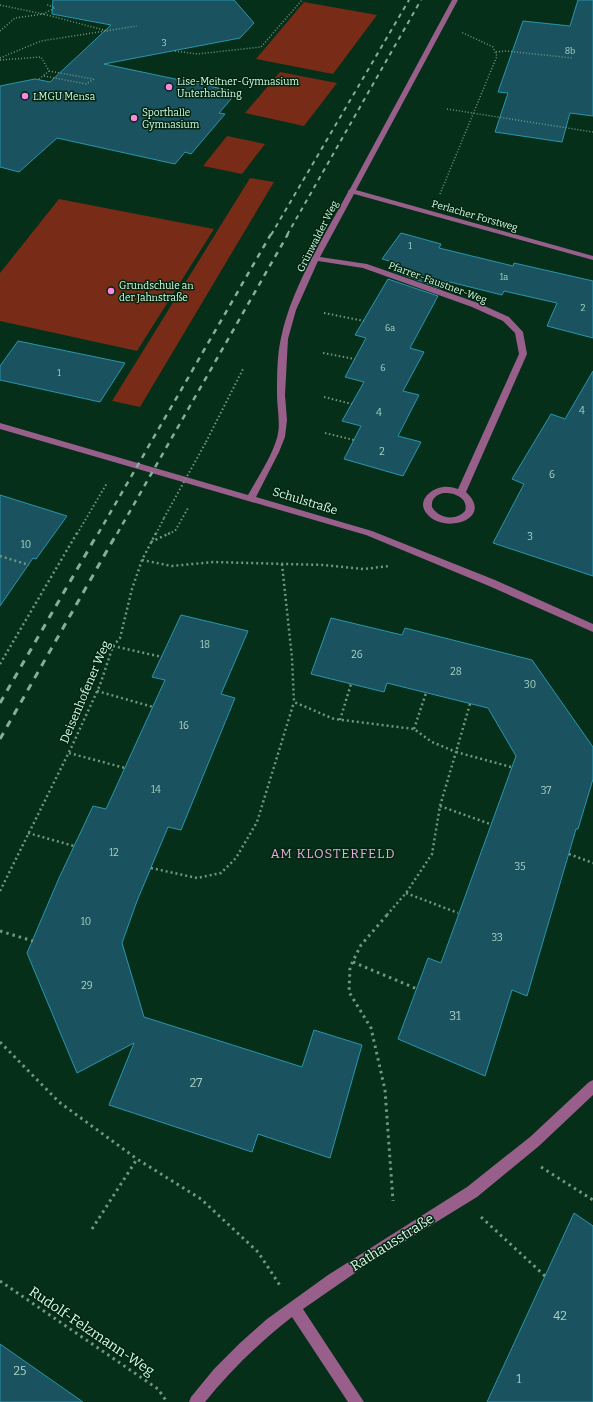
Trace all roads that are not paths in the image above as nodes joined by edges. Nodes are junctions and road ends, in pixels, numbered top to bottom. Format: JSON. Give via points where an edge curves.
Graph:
{"nodes":[{"id":1,"x":455,"y":0,"type":"edge"},
{"id":2,"x":351,"y":191,"type":"junction"},
{"id":3,"x":316,"y":258,"type":"junction"},
{"id":4,"x":593,"y":258,"type":"edge"},
{"id":5,"x":0,"y":426,"type":"edge"},
{"id":6,"x":461,"y":493,"type":"junction"},
{"id":7,"x":251,"y":498,"type":"junction"},
{"id":8,"x":593,"y":628,"type":"edge"},
{"id":9,"x":593,"y":1086,"type":"edge"},
{"id":10,"x":294,"y":1307,"type":"junction"},
{"id":11,"x":196,"y":1402,"type":"edge"},
{"id":12,"x":357,"y":1402,"type":"edge"}],
"edges":[{"from":1,"to":2,"type":"street","name":"Grünwalder Weg"},
{"from":2,"to":3,"type":"street","name":"Grünwalder Weg"},
{"from":2,"to":4,"type":"street","name":"Perlacher Forstweg"},
{"from":3,"to":6,"type":"street","name":"Pfarrer-Faustner-Weg","via":[[364,266],[475,305],[506,319],[519,332],[523,354]]},
{"from":3,"to":7,"type":"street","name":"Grünwalder Weg","via":[[292,310],[284,339],[281,436]]},
{"from":5,"to":7,"type":"street","name":"Schulstraße"},
{"from":6,"to":6,"type":"street","via":[[471,502],[466,517],[458,520],[438,518],[430,513],[426,506],[427,500],[438,491],[452,490]]},
{"from":7,"to":8,"type":"street","name":"Schulstraße","via":[[369,533]]},
{"from":9,"to":10,"type":"street","name":"Rathausstraße","via":[[520,1154],[464,1196],[322,1286]]},
{"from":10,"to":11,"type":"street","name":"Rathausstraße","via":[[243,1350]]},
{"from":10,"to":12,"type":"street"}]}
